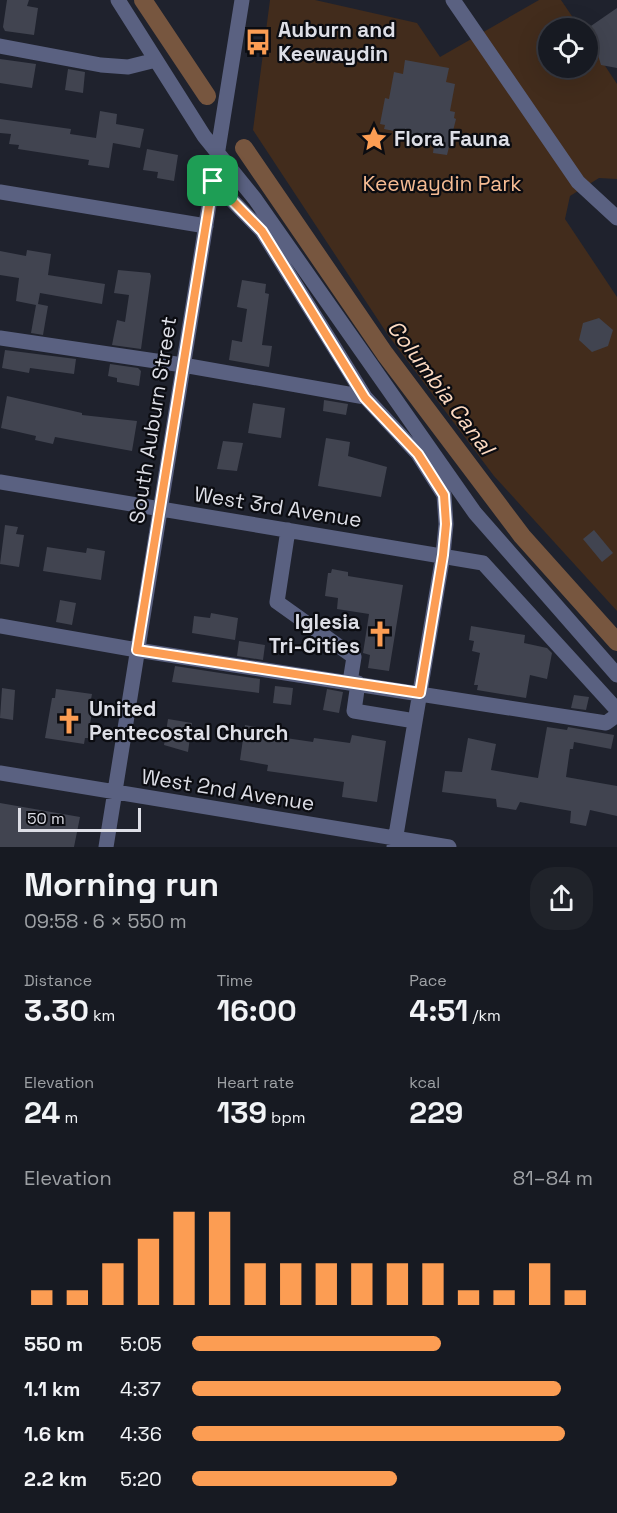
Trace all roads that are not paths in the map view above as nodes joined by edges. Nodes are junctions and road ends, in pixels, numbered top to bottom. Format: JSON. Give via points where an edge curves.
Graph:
{"nodes":[{"id":1,"x":118,"y":0,"type":"edge"},
{"id":2,"x":242,"y":0,"type":"edge"},
{"id":3,"x":453,"y":0,"type":"edge"},
{"id":4,"x":0,"y":46,"type":"edge"},
{"id":5,"x":156,"y":60,"type":"junction"},
{"id":6,"x":217,"y":152,"type":"junction"},
{"id":7,"x":213,"y":181,"type":"junction"},
{"id":8,"x":0,"y":192,"type":"edge"},
{"id":9,"x":617,"y":218,"type":"edge"},
{"id":10,"x":206,"y":226,"type":"junction"},
{"id":11,"x":0,"y":338,"type":"edge"},
{"id":12,"x":183,"y":365,"type":"junction"},
{"id":13,"x":365,"y":398,"type":"junction"},
{"id":14,"x":0,"y":482,"type":"edge"},
{"id":15,"x":160,"y":508,"type":"junction"},
{"id":16,"x":288,"y":530,"type":"junction"},
{"id":17,"x":443,"y":555,"type":"junction"},
{"id":18,"x":0,"y":626,"type":"edge"},
{"id":19,"x":137,"y":650,"type":"junction"},
{"id":20,"x":617,"y":675,"type":"edge"},
{"id":21,"x":354,"y":683,"type":"junction"},
{"id":22,"x":420,"y":693,"type":"junction"},
{"id":23,"x":617,"y":713,"type":"edge"},
{"id":24,"x":415,"y":721,"type":"junction"},
{"id":25,"x":0,"y":773,"type":"edge"},
{"id":26,"x":114,"y":793,"type":"junction"},
{"id":27,"x":394,"y":843,"type":"edge"},
{"id":28,"x":106,"y":847,"type":"edge"},
{"id":29,"x":449,"y":847,"type":"edge"}],
"edges":[{"from":1,"to":5,"type":"street"},
{"from":2,"to":6,"type":"street","name":"South Auburn Street"},
{"from":3,"to":9,"type":"street","via":[[578,182]]},
{"from":4,"to":5,"type":"street","via":[[110,66],[129,67]]},
{"from":5,"to":6,"type":"street"},
{"from":6,"to":7,"type":"street","name":"South Auburn Street"},
{"from":6,"to":20,"type":"street","via":[[255,200],[475,513]]},
{"from":7,"to":10,"type":"street","name":"South Auburn Street"},
{"from":7,"to":13,"type":"street","via":[[262,231]]},
{"from":8,"to":10,"type":"street"},
{"from":10,"to":12,"type":"street","name":"South Auburn Street"},
{"from":11,"to":12,"type":"street"},
{"from":12,"to":13,"type":"street"},
{"from":12,"to":15,"type":"street","name":"South Auburn Street"},
{"from":13,"to":17,"type":"street","via":[[418,454],[444,495]]},
{"from":14,"to":15,"type":"street","name":"West 3rd Avenue"},
{"from":15,"to":16,"type":"street","name":"West 3rd Avenue"},
{"from":15,"to":19,"type":"street","name":"South Auburn Street"},
{"from":16,"to":17,"type":"street","name":"West 3rd Avenue"},
{"from":16,"to":21,"type":"street","via":[[276,602],[354,657]]},
{"from":17,"to":22,"type":"street"},
{"from":17,"to":23,"type":"street","name":"West 3rd Avenue","via":[[483,563]]},
{"from":18,"to":19,"type":"street"},
{"from":19,"to":21,"type":"street"},
{"from":19,"to":26,"type":"street","name":"South Auburn Street"},
{"from":21,"to":22,"type":"street"},
{"from":21,"to":24,"type":"street","via":[[354,711]]},
{"from":22,"to":23,"type":"street","via":[[606,723]]},
{"from":22,"to":24,"type":"street"},
{"from":24,"to":27,"type":"street"},
{"from":25,"to":26,"type":"street","name":"West 2nd Avenue"},
{"from":26,"to":27,"type":"street","name":"West 2nd Avenue"},
{"from":26,"to":28,"type":"street","name":"South Auburn Street"},
{"from":27,"to":29,"type":"street","name":"West 2nd Avenue"}]}
